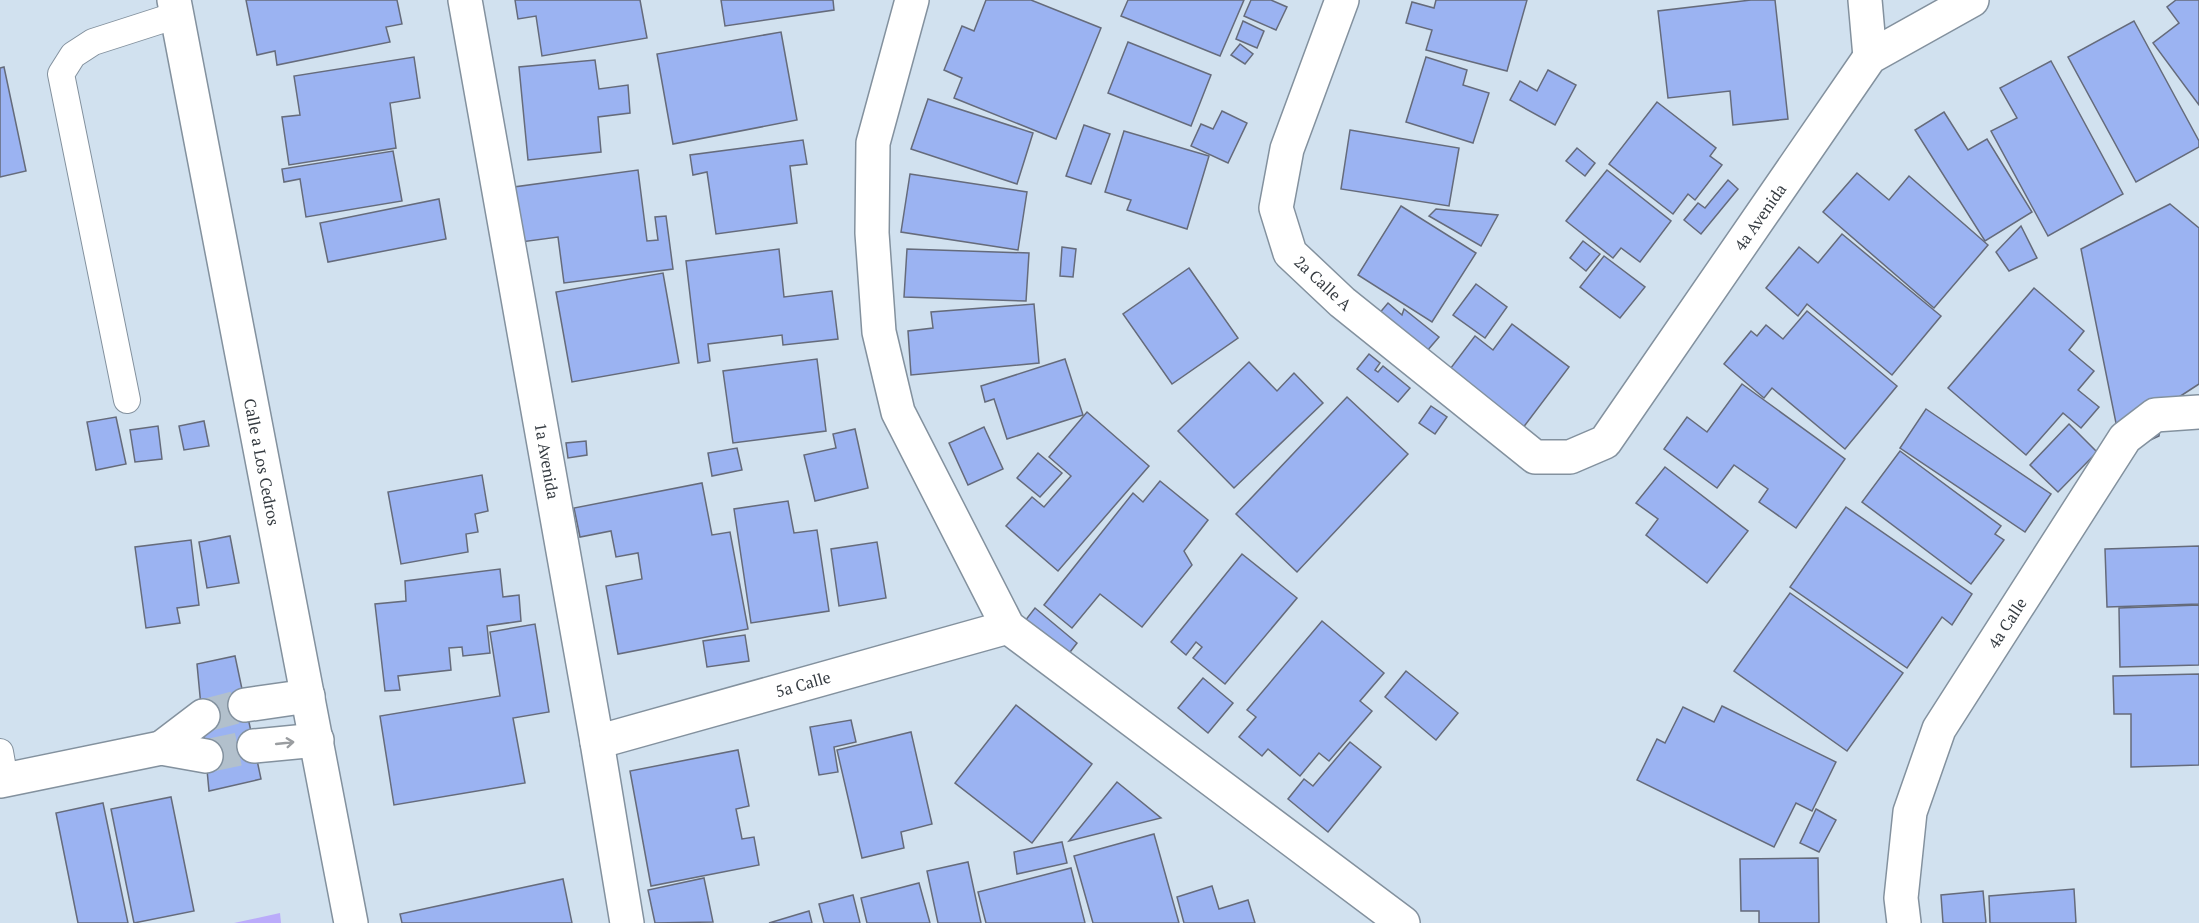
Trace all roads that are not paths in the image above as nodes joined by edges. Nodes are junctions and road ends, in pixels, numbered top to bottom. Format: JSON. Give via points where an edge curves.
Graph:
{"nodes":[{"id":1,"x":465,"y":0,"type":"edge"},
{"id":2,"x":912,"y":0,"type":"edge"},
{"id":3,"x":1342,"y":0,"type":"edge"},
{"id":4,"x":1864,"y":0,"type":"edge"},
{"id":5,"x":1972,"y":0,"type":"edge"},
{"id":6,"x":176,"y":7,"type":"edge"},
{"id":7,"x":1870,"y":57,"type":"junction"},
{"id":8,"x":127,"y":400,"type":"dead end"},
{"id":9,"x":2199,"y":412,"type":"edge"},
{"id":10,"x":1570,"y":457,"type":"joint"},
{"id":11,"x":1008,"y":627,"type":"junction"},
{"id":12,"x":308,"y":696,"type":"junction"},
{"id":13,"x":245,"y":705,"type":"tunnel mouth"},
{"id":14,"x":202,"y":716,"type":"tunnel mouth"},
{"id":15,"x":317,"y":740,"type":"junction"},
{"id":16,"x":597,"y":742,"type":"junction"},
{"id":17,"x":254,"y":746,"type":"tunnel mouth"},
{"id":18,"x":161,"y":748,"type":"junction"},
{"id":19,"x":206,"y":756,"type":"tunnel mouth"},
{"id":20,"x":2,"y":771,"type":"edge"},
{"id":21,"x":1903,"y":911,"type":"edge"},
{"id":22,"x":351,"y":923,"type":"edge"},
{"id":23,"x":627,"y":923,"type":"edge"},
{"id":24,"x":1403,"y":923,"type":"edge"}],
"edges":[{"from":1,"to":16,"type":"street","name":"1a Avenida"},
{"from":2,"to":11,"type":"street","via":[[873,142],[872,233],[879,332],[898,412]]},
{"from":3,"to":10,"type":"street","name":"2a Calle A","via":[[1287,149],[1276,208],[1290,252],[1342,302],[1535,457]]},
{"from":4,"to":7,"type":"street"},
{"from":5,"to":7,"type":"street","name":"4a Avenida"},
{"from":6,"to":8,"type":"lane","via":[[93,42],[73,55],[61,74]]},
{"from":6,"to":12,"type":"street","name":"Calle a Los Cedros"},
{"from":7,"to":10,"type":"street","name":"4a Avenida","via":[[1605,442]]},
{"from":9,"to":21,"type":"street","name":"4a Calle","via":[[2155,415],[2125,438],[1939,729],[1910,813]]},
{"from":11,"to":16,"type":"street","name":"5a Calle"},
{"from":11,"to":24,"type":"street"},
{"from":12,"to":13,"type":"street"},
{"from":12,"to":15,"type":"street","name":"Calle a Los Cedros"},
{"from":14,"to":18,"type":"street"},
{"from":17,"to":15,"type":"street","one_way":true},
{"from":15,"to":22,"type":"street","name":"Calle a Los Cedros"},
{"from":16,"to":23,"type":"street","name":"1a Avenida"},
{"from":18,"to":19,"type":"street"},
{"from":18,"to":20,"type":"street"}]}
